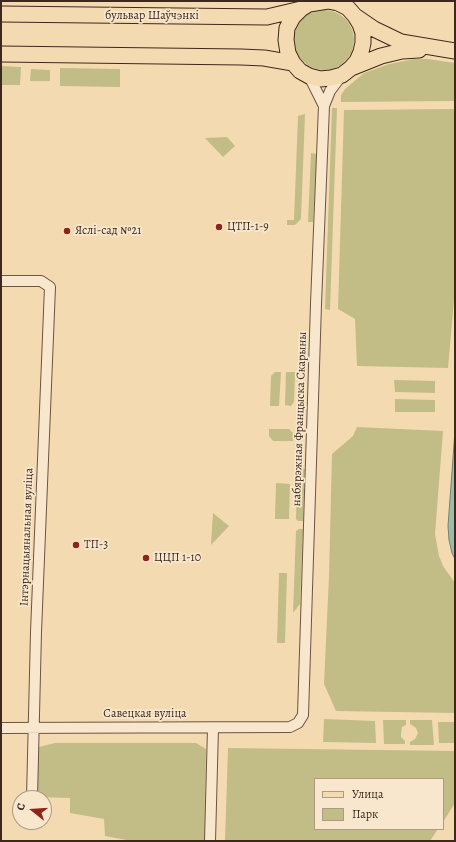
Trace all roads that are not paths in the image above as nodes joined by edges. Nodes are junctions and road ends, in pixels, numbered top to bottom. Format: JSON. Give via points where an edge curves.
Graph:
{"nodes":[{"id":1,"x":317,"y":2,"type":"edge"},
{"id":2,"x":349,"y":8,"type":"edge"},
{"id":3,"x":301,"y":9,"type":"junction"},
{"id":4,"x":1,"y":14,"type":"edge"},
{"id":5,"x":450,"y":50,"type":"edge"},
{"id":6,"x":1,"y":54,"type":"edge"},
{"id":7,"x":293,"y":64,"type":"junction"},
{"id":8,"x":347,"y":72,"type":"junction"},
{"id":9,"x":309,"y":76,"type":"junction"},
{"id":10,"x":324,"y":106,"type":"junction"},
{"id":11,"x":1,"y":281,"type":"edge"},
{"id":12,"x":290,"y":727,"type":"joint"},
{"id":13,"x":1,"y":728,"type":"edge"},
{"id":14,"x":34,"y":728,"type":"junction"},
{"id":15,"x":213,"y":728,"type":"junction"},
{"id":16,"x":32,"y":790,"type":"edge"},
{"id":17,"x":210,"y":841,"type":"edge"}],
"edges":[{"from":1,"to":2,"type":"main road","name":"бульвар Шаўчэнкі","via":[[328,1]]},
{"from":1,"to":3,"type":"main road","name":"бульвар Шаўчэнкі"},
{"from":2,"to":5,"type":"main road","name":"бульвар Шаўчэнкі","via":[[374,29],[401,42]]},
{"from":2,"to":8,"type":"main road","via":[[360,24],[363,43],[357,61]]},
{"from":3,"to":4,"type":"main road","name":"бульвар Шаўчэнкі","via":[[267,17]]},
{"from":3,"to":7,"type":"main road","name":"бульвар Шаўчэнкі","via":[[287,28],[288,53]]},
{"from":5,"to":8,"type":"main road","name":"бульвар Шаўчэнкі","via":[[402,51],[381,56]]},
{"from":6,"to":7,"type":"main road","via":[[241,57],[264,58]]},
{"from":7,"to":9,"type":"main road"},
{"from":8,"to":9,"type":"main road","name":"бульвар Шаўчэнкі","via":[[331,78]]},
{"from":8,"to":10,"type":"street","name":"набярэжная Францыска Скарыны","via":[[330,91]]},
{"from":9,"to":10,"type":"street","name":"набярэжная Францыска Скарыны"},
{"from":10,"to":12,"type":"street","name":"набярэжная Францыска Скарыны","via":[[304,711],[298,723]]},
{"from":11,"to":14,"type":"street","name":"Інтэрнацыянальная вуліца","via":[[41,281],[50,287]]},
{"from":12,"to":15,"type":"street","name":"Савецкая вуліца"},
{"from":13,"to":14,"type":"street","name":"Савецкая вуліца"},
{"from":14,"to":15,"type":"street","name":"Савецкая вуліца"},
{"from":14,"to":16,"type":"street","name":"Інтэрнацыянальная вуліца"},
{"from":15,"to":17,"type":"street"}]}
